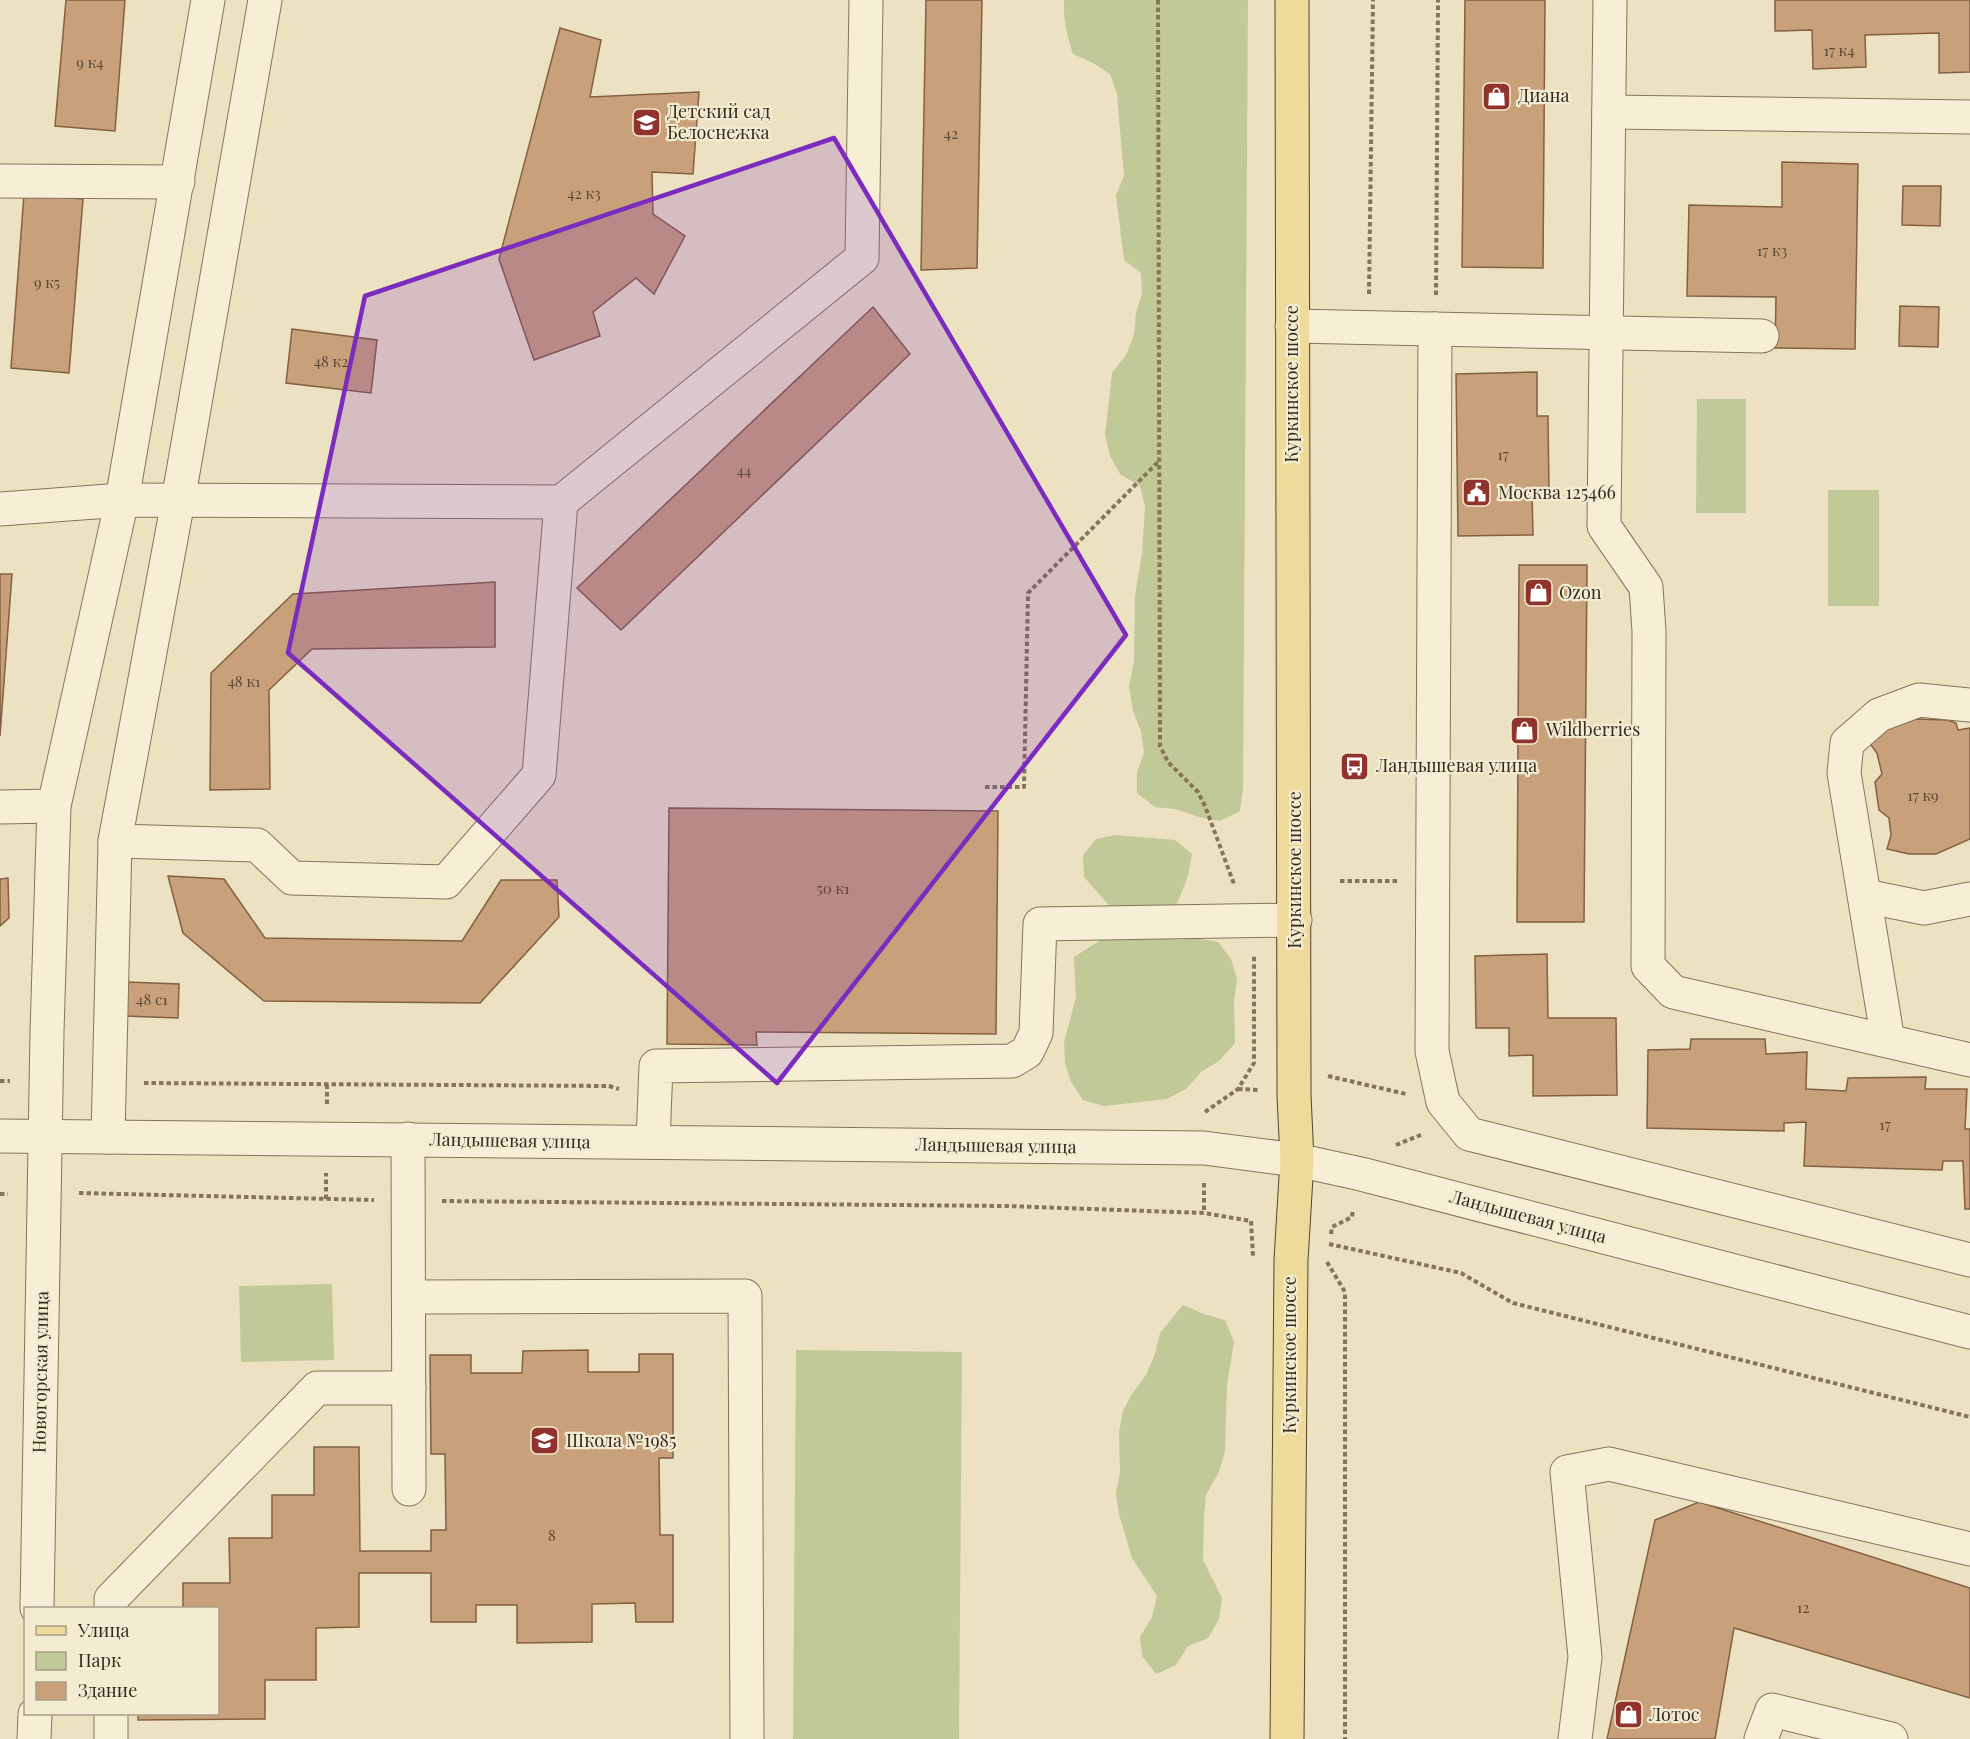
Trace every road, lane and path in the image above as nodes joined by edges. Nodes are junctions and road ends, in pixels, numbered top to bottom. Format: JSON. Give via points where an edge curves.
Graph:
{"nodes":[{"id":1,"x":208,"y":0,"type":"edge"},
{"id":2,"x":265,"y":0,"type":"edge"},
{"id":3,"x":866,"y":0,"type":"edge"},
{"id":4,"x":1158,"y":0,"type":"edge"},
{"id":5,"x":1293,"y":0,"type":"edge"},
{"id":6,"x":1373,"y":0,"type":"edge"},
{"id":7,"x":1438,"y":0,"type":"edge"},
{"id":8,"x":1610,"y":0,"type":"edge"},
{"id":9,"x":1609,"y":112,"type":"junction"},
{"id":10,"x":1970,"y":117,"type":"edge"},
{"id":11,"x":0,"y":181,"type":"edge"},
{"id":12,"x":178,"y":182,"type":"junction"},
{"id":13,"x":1292,"y":326,"type":"junction"},
{"id":14,"x":1369,"y":328,"type":"junction"},
{"id":15,"x":1435,"y":329,"type":"junction"},
{"id":16,"x":1606,"y":332,"type":"junction"},
{"id":17,"x":1762,"y":336,"type":"dead end"},
{"id":18,"x":1158,"y":462,"type":"junction"},
{"id":19,"x":122,"y":500,"type":"junction"},
{"id":20,"x":178,"y":501,"type":"junction"},
{"id":21,"x":561,"y":502,"type":"junction"},
{"id":22,"x":0,"y":509,"type":"edge"},
{"id":23,"x":1970,"y":705,"type":"edge"},
{"id":24,"x":985,"y":787,"type":"dead end"},
{"id":25,"x":54,"y":806,"type":"junction"},
{"id":26,"x":0,"y":807,"type":"edge"},
{"id":27,"x":115,"y":841,"type":"junction"},
{"id":28,"x":1340,"y":881,"type":"dead end"},
{"id":29,"x":1391,"y":881,"type":"dead end"},
{"id":30,"x":1865,"y":896,"type":"junction"},
{"id":31,"x":1970,"y":899,"type":"edge"},
{"id":32,"x":1295,"y":920,"type":"junction"},
{"id":33,"x":1253,"y":922,"type":"junction"},
{"id":34,"x":1888,"y":1041,"type":"junction"},
{"id":35,"x":1970,"y":1060,"type":"edge"},
{"id":36,"x":1322,"y":1074,"type":"dead end"},
{"id":37,"x":0,"y":1081,"type":"edge"},
{"id":38,"x":46,"y":1082,"type":"junction"},
{"id":39,"x":108,"y":1083,"type":"junction"},
{"id":40,"x":327,"y":1085,"type":"junction"},
{"id":41,"x":655,"y":1099,"type":"junction"},
{"id":42,"x":1450,"y":1111,"type":"junction"},
{"id":43,"x":327,"y":1114,"type":"dead end"},
{"id":44,"x":45,"y":1136,"type":"junction"},
{"id":45,"x":0,"y":1137,"type":"edge"},
{"id":46,"x":108,"y":1137,"type":"junction"},
{"id":47,"x":408,"y":1139,"type":"junction"},
{"id":48,"x":653,"y":1142,"type":"junction"},
{"id":49,"x":1393,"y":1146,"type":"dead end"},
{"id":50,"x":1204,"y":1148,"type":"junction"},
{"id":51,"x":1297,"y":1160,"type":"junction"},
{"id":52,"x":326,"y":1169,"type":"dead end"},
{"id":53,"x":45,"y":1193,"type":"junction"},
{"id":54,"x":0,"y":1194,"type":"edge"},
{"id":55,"x":326,"y":1199,"type":"junction"},
{"id":56,"x":408,"y":1200,"type":"junction"},
{"id":57,"x":1007,"y":1206,"type":"dead end"},
{"id":58,"x":1204,"y":1213,"type":"dead end"},
{"id":59,"x":1329,"y":1244,"type":"dead end"},
{"id":60,"x":1325,"y":1258,"type":"dead end"},
{"id":61,"x":1970,"y":1260,"type":"edge"},
{"id":62,"x":409,"y":1297,"type":"junction"},
{"id":63,"x":1970,"y":1332,"type":"edge"},
{"id":64,"x":409,"y":1388,"type":"junction"},
{"id":65,"x":1970,"y":1417,"type":"edge"},
{"id":66,"x":409,"y":1489,"type":"dead end"},
{"id":67,"x":1970,"y":1550,"type":"edge"},
{"id":68,"x":37,"y":1607,"type":"edge"},
{"id":69,"x":111,"y":1607,"type":"edge"},
{"id":70,"x":35,"y":1715,"type":"edge"},
{"id":71,"x":111,"y":1715,"type":"edge"},
{"id":72,"x":34,"y":1739,"type":"edge"},
{"id":73,"x":111,"y":1739,"type":"edge"},
{"id":74,"x":747,"y":1739,"type":"edge"},
{"id":75,"x":1287,"y":1739,"type":"edge"},
{"id":76,"x":1345,"y":1739,"type":"edge"},
{"id":77,"x":1575,"y":1739,"type":"edge"},
{"id":78,"x":1761,"y":1739,"type":"edge"},
{"id":79,"x":1891,"y":1739,"type":"edge"}],
"edges":[{"from":1,"to":12,"type":"street","name":"Новогорская улица"},
{"from":2,"to":20,"type":"street"},
{"from":3,"to":21,"type":"street","via":[[862,258]]},
{"from":4,"to":18,"type":"path"},
{"from":5,"to":13,"type":"main road","name":"Куркинское шоссе"},
{"from":6,"to":14,"type":"path"},
{"from":7,"to":15,"type":"path"},
{"from":8,"to":9,"type":"street"},
{"from":9,"to":10,"type":"street"},
{"from":9,"to":16,"type":"street"},
{"from":11,"to":12,"type":"street"},
{"from":12,"to":19,"type":"street","name":"Новогорская улица"},
{"from":13,"to":14,"type":"street"},
{"from":13,"to":32,"type":"main road","name":"Куркинское шоссе"},
{"from":14,"to":15,"type":"street"},
{"from":15,"to":16,"type":"street"},
{"from":15,"to":42,"type":"street","via":[[1432,1051]]},
{"from":16,"to":17,"type":"street"},
{"from":16,"to":34,"type":"street","via":[[1604,526],[1646,587],[1649,630],[1648,966],[1673,992]]},
{"from":18,"to":24,"type":"path","via":[[1028,593],[1024,787]]},
{"from":18,"to":33,"type":"path","via":[[1160,746],[1168,762],[1198,792],[1241,906]]},
{"from":19,"to":20,"type":"street"},
{"from":19,"to":22,"type":"street"},
{"from":19,"to":25,"type":"street","name":"Новогорская улица"},
{"from":20,"to":21,"type":"street"},
{"from":20,"to":27,"type":"street"},
{"from":21,"to":27,"type":"street","via":[[539,775],[446,882],[292,878],[257,845]]},
{"from":23,"to":30,"type":"street","via":[[1919,700],[1879,715],[1846,743],[1844,772]]},
{"from":25,"to":26,"type":"street"},
{"from":25,"to":38,"type":"street","name":"Новогорская улица"},
{"from":27,"to":39,"type":"street"},
{"from":28,"to":29,"type":"path"},
{"from":30,"to":31,"type":"street","via":[[1924,908]]},
{"from":30,"to":34,"type":"street"},
{"from":32,"to":33,"type":"street"},
{"from":32,"to":51,"type":"main road","name":"Куркинское шоссе"},
{"from":33,"to":41,"type":"street","via":[[1040,924],[1036,1033],[1027,1052],[1012,1061],[656,1066]]},
{"from":33,"to":50,"type":"path","via":[[1254,1063],[1238,1089],[1205,1112]]},
{"from":34,"to":35,"type":"street"},
{"from":36,"to":42,"type":"path"},
{"from":37,"to":38,"type":"path"},
{"from":38,"to":44,"type":"street","name":"Новогорская улица"},
{"from":39,"to":40,"type":"path"},
{"from":39,"to":46,"type":"street"},
{"from":40,"to":41,"type":"path","via":[[609,1086]]},
{"from":40,"to":43,"type":"path"},
{"from":41,"to":48,"type":"street"},
{"from":42,"to":49,"type":"path"},
{"from":42,"to":61,"type":"street","via":[[1469,1134]]},
{"from":44,"to":45,"type":"street","name":"Ландышевая улица"},
{"from":44,"to":46,"type":"street","name":"Ландышевая улица"},
{"from":44,"to":53,"type":"street","name":"Новогорская улица"},
{"from":46,"to":47,"type":"street","name":"Ландышевая улица"},
{"from":47,"to":48,"type":"street","name":"Ландышевая улица"},
{"from":47,"to":56,"type":"street"},
{"from":48,"to":50,"type":"street","name":"Ландышевая улица"},
{"from":50,"to":51,"type":"street","name":"Ландышевая улица"},
{"from":50,"to":58,"type":"path"},
{"from":51,"to":63,"type":"street","name":"Ландышевая улица"},
{"from":51,"to":75,"type":"main road","name":"Куркинское шоссе","via":[[1291,1260]]},
{"from":52,"to":55,"type":"path"},
{"from":53,"to":54,"type":"path"},
{"from":53,"to":55,"type":"path"},
{"from":53,"to":68,"type":"street","name":"Новогорская улица"},
{"from":55,"to":56,"type":"path"},
{"from":56,"to":57,"type":"path"},
{"from":56,"to":62,"type":"street"},
{"from":59,"to":65,"type":"path","via":[[1461,1273],[1513,1303]]},
{"from":60,"to":76,"type":"path","via":[[1345,1292]]},
{"from":62,"to":64,"type":"street"},
{"from":62,"to":74,"type":"street","via":[[745,1296]]},
{"from":64,"to":66,"type":"street"},
{"from":64,"to":69,"type":"street","via":[[317,1388],[111,1599]]},
{"from":67,"to":77,"type":"street","via":[[1609,1464],[1567,1472],[1585,1657]]},
{"from":70,"to":72,"type":"street"},
{"from":71,"to":73,"type":"street"},
{"from":78,"to":79,"type":"street","via":[[1772,1710]]}]}
